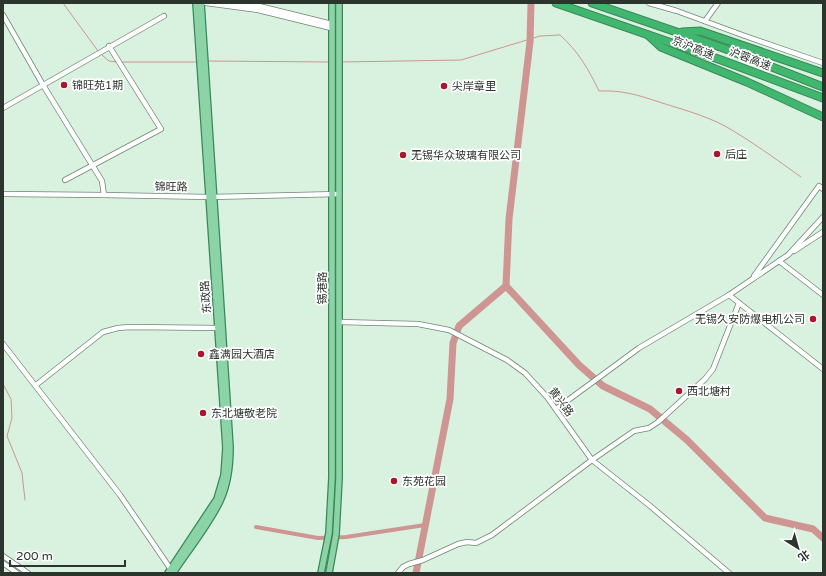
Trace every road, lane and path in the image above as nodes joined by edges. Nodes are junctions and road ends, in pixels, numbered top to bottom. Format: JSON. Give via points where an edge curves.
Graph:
{"nodes":[{"id":1,"x":196,"y":3,"type":"edge"},
{"id":2,"x":200,"y":3,"type":"edge"},
{"id":3,"x":206,"y":3,"type":"edge"},
{"id":4,"x":232,"y":3,"type":"edge"},
{"id":5,"x":332,"y":3,"type":"edge"},
{"id":6,"x":340,"y":3,"type":"edge"},
{"id":7,"x":556,"y":3,"type":"edge"},
{"id":8,"x":592,"y":3,"type":"edge"},
{"id":9,"x":649,"y":3,"type":"edge"},
{"id":10,"x":718,"y":3,"type":"edge"},
{"id":11,"x":3,"y":15,"type":"edge"},
{"id":12,"x":164,"y":16,"type":"dead end"},
{"id":13,"x":705,"y":22,"type":"junction"},
{"id":14,"x":332,"y":26,"type":"junction"},
{"id":15,"x":679,"y":32,"type":"junction"},
{"id":16,"x":647,"y":33,"type":"junction"},
{"id":17,"x":109,"y":46,"type":"junction"},
{"id":18,"x":202,"y":62,"type":"junction"},
{"id":19,"x":823,"y":62,"type":"edge"},
{"id":20,"x":823,"y":72,"type":"edge"},
{"id":21,"x":43,"y":85,"type":"junction"},
{"id":22,"x":823,"y":87,"type":"edge"},
{"id":23,"x":823,"y":98,"type":"edge"},
{"id":24,"x":3,"y":108,"type":"edge"},
{"id":25,"x":823,"y":117,"type":"edge"},
{"id":26,"x":93,"y":166,"type":"junction"},
{"id":27,"x":65,"y":180,"type":"dead end"},
{"id":28,"x":823,"y":189,"type":"edge"},
{"id":29,"x":3,"y":194,"type":"edge"},
{"id":30,"x":332,"y":194,"type":"junction"},
{"id":31,"x":339,"y":194,"type":"junction"},
{"id":32,"x":104,"y":195,"type":"junction"},
{"id":33,"x":211,"y":197,"type":"junction"},
{"id":34,"x":823,"y":217,"type":"edge"},
{"id":35,"x":823,"y":232,"type":"edge"},
{"id":36,"x":788,"y":255,"type":"junction"},
{"id":37,"x":779,"y":262,"type":"junction"},
{"id":38,"x":752,"y":279,"type":"junction"},
{"id":39,"x":729,"y":295,"type":"junction"},
{"id":40,"x":823,"y":295,"type":"edge"},
{"id":41,"x":739,"y":303,"type":"junction"},
{"id":42,"x":339,"y":322,"type":"junction"},
{"id":43,"x":220,"y":328,"type":"junction"},
{"id":44,"x":3,"y":344,"type":"edge"},
{"id":45,"x":823,"y":369,"type":"edge"},
{"id":46,"x":36,"y":385,"type":"junction"},
{"id":47,"x":556,"y":409,"type":"junction"},
{"id":48,"x":592,"y":460,"type":"junction"},
{"id":49,"x":3,"y":556,"type":"edge"},
{"id":50,"x":11,"y":561,"type":"junction"},
{"id":51,"x":3,"y":563,"type":"edge"},
{"id":52,"x":171,"y":572,"type":"edge"},
{"id":53,"x":17,"y":573,"type":"edge"},
{"id":54,"x":28,"y":573,"type":"edge"},
{"id":55,"x":321,"y":573,"type":"edge"},
{"id":56,"x":329,"y":573,"type":"edge"},
{"id":57,"x":398,"y":573,"type":"edge"},
{"id":58,"x":729,"y":573,"type":"edge"}],
"edges":[{"from":1,"to":18,"type":"main road","name":"东政路"},
{"from":2,"to":18,"type":"main road","name":"东政路"},
{"from":3,"to":14,"type":"street","via":[[258,10]]},
{"from":4,"to":14,"type":"street","via":[[259,6]]},
{"from":5,"to":14,"type":"main road","name":"锡港路"},
{"from":6,"to":31,"type":"main road","name":"锡港路"},
{"from":7,"to":16,"type":"highway","name":"京沪高速"},
{"from":8,"to":15,"type":"highway","name":"京沪高速"},
{"from":9,"to":13,"type":"street"},
{"from":10,"to":13,"type":"street"},
{"from":11,"to":21,"type":"street"},
{"from":12,"to":17,"type":"street"},
{"from":13,"to":19,"type":"street"},
{"from":14,"to":30,"type":"main road","name":"锡港路"},
{"from":15,"to":20,"type":"highway","name":"京沪高速","via":[[700,31]]},
{"from":15,"to":22,"type":"highway","name":"沪蓉高速"},
{"from":16,"to":23,"type":"highway","name":"沪蓉高速"},
{"from":16,"to":25,"type":"highway","name":"京沪高速","via":[[661,47]]},
{"from":17,"to":21,"type":"street"},
{"from":17,"to":26,"type":"street","via":[[161,129]]},
{"from":18,"to":33,"type":"main road","name":"东政路"},
{"from":21,"to":24,"type":"street"},
{"from":21,"to":26,"type":"street"},
{"from":26,"to":27,"type":"street"},
{"from":26,"to":32,"type":"street","via":[[102,181]]},
{"from":28,"to":38,"type":"street","via":[[819,186]]},
{"from":29,"to":32,"type":"street","name":"锦旺路"},
{"from":30,"to":31,"type":"street","name":"锦旺路"},
{"from":30,"to":33,"type":"street","name":"锦旺路"},
{"from":30,"to":55,"type":"main road","name":"锡港路","via":[[332,478],[329,533]]},
{"from":31,"to":42,"type":"main road","name":"锡港路"},
{"from":32,"to":33,"type":"street","name":"锦旺路"},
{"from":33,"to":43,"type":"main road","name":"东政路"},
{"from":34,"to":36,"type":"street"},
{"from":35,"to":36,"type":"street"},
{"from":36,"to":37,"type":"street"},
{"from":37,"to":38,"type":"street"},
{"from":37,"to":40,"type":"street"},
{"from":38,"to":39,"type":"street"},
{"from":39,"to":41,"type":"street"},
{"from":39,"to":47,"type":"street","via":[[639,348]]},
{"from":41,"to":45,"type":"street"},
{"from":41,"to":48,"type":"street","via":[[713,369],[705,379],[658,422],[649,428],[634,431]]},
{"from":42,"to":47,"type":"street","name":"黄兴路","via":[[418,324],[449,330],[507,360],[525,373]]},
{"from":42,"to":56,"type":"main road","name":"锡港路","via":[[339,478],[336,534]]},
{"from":43,"to":46,"type":"street","via":[[130,327],[104,332]]},
{"from":43,"to":52,"type":"main road","name":"东政路","via":[[226,448],[224,475],[217,499]]},
{"from":44,"to":46,"type":"street"},
{"from":46,"to":52,"type":"street","via":[[120,495]]},
{"from":47,"to":48,"type":"street","name":"黄兴路"},
{"from":48,"to":57,"type":"street","via":[[492,535],[476,543],[458,544],[409,564]]},
{"from":48,"to":58,"type":"street","name":"黄兴路"},
{"from":49,"to":50,"type":"street"},
{"from":50,"to":51,"type":"street"},
{"from":50,"to":54,"type":"street"},
{"from":51,"to":53,"type":"street"}]}
